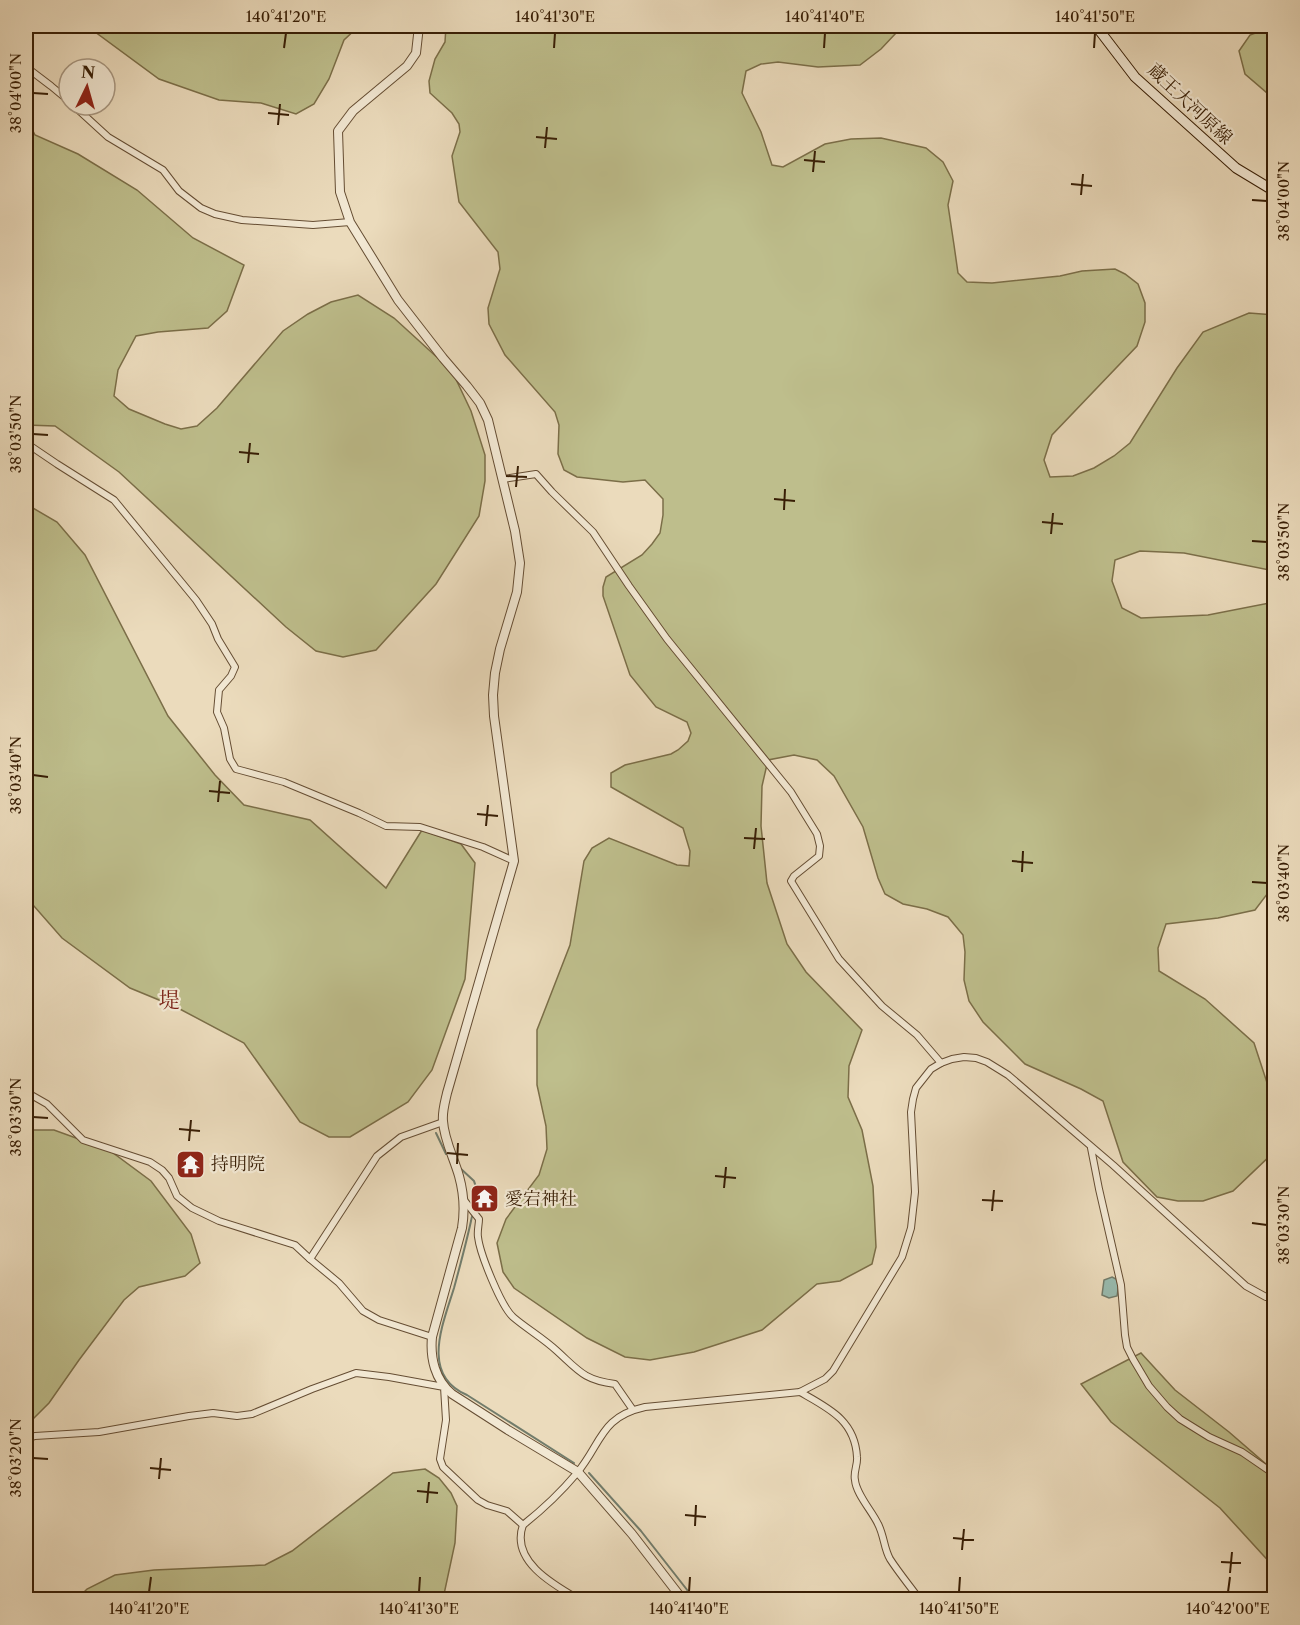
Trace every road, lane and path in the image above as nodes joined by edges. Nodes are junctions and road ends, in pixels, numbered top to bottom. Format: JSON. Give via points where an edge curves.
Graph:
{"nodes":[{"id":1,"x":419,"y":26,"type":"edge"},
{"id":2,"x":1096,"y":26,"type":"edge"},
{"id":3,"x":26,"y":67,"type":"edge"},
{"id":4,"x":57,"y":91,"type":"edge"},
{"id":5,"x":86,"y":117,"type":"edge"},
{"id":6,"x":1275,"y":191,"type":"edge"},
{"id":7,"x":350,"y":222,"type":"junction"},
{"id":8,"x":26,"y":443,"type":"edge"},
{"id":9,"x":503,"y":479,"type":"junction"},
{"id":10,"x":514,"y":861,"type":"junction"},
{"id":11,"x":941,"y":1063,"type":"junction"},
{"id":12,"x":26,"y":1092,"type":"edge"},
{"id":13,"x":443,"y":1122,"type":"junction"},
{"id":14,"x":1091,"y":1147,"type":"junction"},
{"id":15,"x":464,"y":1200,"type":"junction"},
{"id":16,"x":310,"y":1259,"type":"junction"},
{"id":17,"x":1275,"y":1298,"type":"edge"},
{"id":18,"x":432,"y":1337,"type":"junction"},
{"id":19,"x":444,"y":1387,"type":"junction"},
{"id":20,"x":800,"y":1392,"type":"junction"},
{"id":21,"x":633,"y":1410,"type":"junction"},
{"id":22,"x":26,"y":1439,"type":"edge"},
{"id":23,"x":578,"y":1472,"type":"junction"},
{"id":24,"x":1275,"y":1474,"type":"edge"},
{"id":25,"x":523,"y":1525,"type":"junction"},
{"id":26,"x":580,"y":1599,"type":"edge"},
{"id":27,"x":683,"y":1599,"type":"edge"},
{"id":28,"x":920,"y":1599,"type":"edge"}],
"edges":[{"from":1,"to":7,"type":"street","via":[[416,53],[406,66],[353,111],[338,131],[340,192]]},
{"from":2,"to":6,"type":"main road","name":"蔵王大河原線","via":[[1135,77],[1236,168]]},
{"from":3,"to":4,"type":"street"},
{"from":5,"to":7,"type":"street","via":[[108,137],[163,170],[179,191],[215,214],[313,225]]},
{"from":7,"to":9,"type":"street","via":[[398,300],[480,403]]},
{"from":8,"to":10,"type":"street","via":[[114,500],[202,608],[235,666],[219,690],[217,712],[236,769],[284,782],[386,826],[420,827]]},
{"from":9,"to":10,"type":"street","via":[[519,550],[520,575],[500,649],[493,695]]},
{"from":9,"to":11,"type":"street","via":[[536,474],[593,532],[667,639],[791,792],[817,834],[820,846],[819,856],[791,881],[839,959]]},
{"from":10,"to":13,"type":"street","via":[[447,1093]]},
{"from":11,"to":14,"type":"street","via":[[976,1058],[993,1065]]},
{"from":11,"to":20,"type":"street","via":[[923,1078],[913,1099],[915,1192],[911,1228],[902,1257],[832,1371]]},
{"from":12,"to":16,"type":"street","via":[[47,1104],[83,1140],[150,1162],[162,1170],[177,1196],[192,1208],[219,1221],[296,1245]]},
{"from":13,"to":15,"type":"street"},
{"from":13,"to":16,"type":"street","via":[[401,1137],[377,1156]]},
{"from":14,"to":17,"type":"street","via":[[1246,1287]]},
{"from":14,"to":24,"type":"street","via":[[1121,1285],[1127,1347],[1133,1359],[1149,1386],[1180,1419]]},
{"from":15,"to":18,"type":"street","via":[[462,1228]]},
{"from":15,"to":21,"type":"street","via":[[479,1219],[482,1254],[512,1316],[582,1374],[598,1382],[615,1384]]},
{"from":16,"to":18,"type":"street","via":[[339,1283],[363,1311]]},
{"from":18,"to":19,"type":"street","via":[[432,1362]]},
{"from":19,"to":22,"type":"street","via":[[356,1373],[252,1414],[213,1413],[99,1432]]},
{"from":19,"to":23,"type":"street"},
{"from":19,"to":25,"type":"street","via":[[446,1420],[440,1459],[443,1467],[478,1500],[507,1511]]},
{"from":20,"to":21,"type":"street"},
{"from":20,"to":28,"type":"street","via":[[830,1409],[850,1430],[857,1460],[854,1480],[879,1525],[889,1557]]},
{"from":21,"to":23,"type":"street","via":[[604,1430]]},
{"from":23,"to":25,"type":"street"},
{"from":23,"to":27,"type":"street"},
{"from":25,"to":26,"type":"street","via":[[520,1540],[527,1559],[559,1588]]}]}
